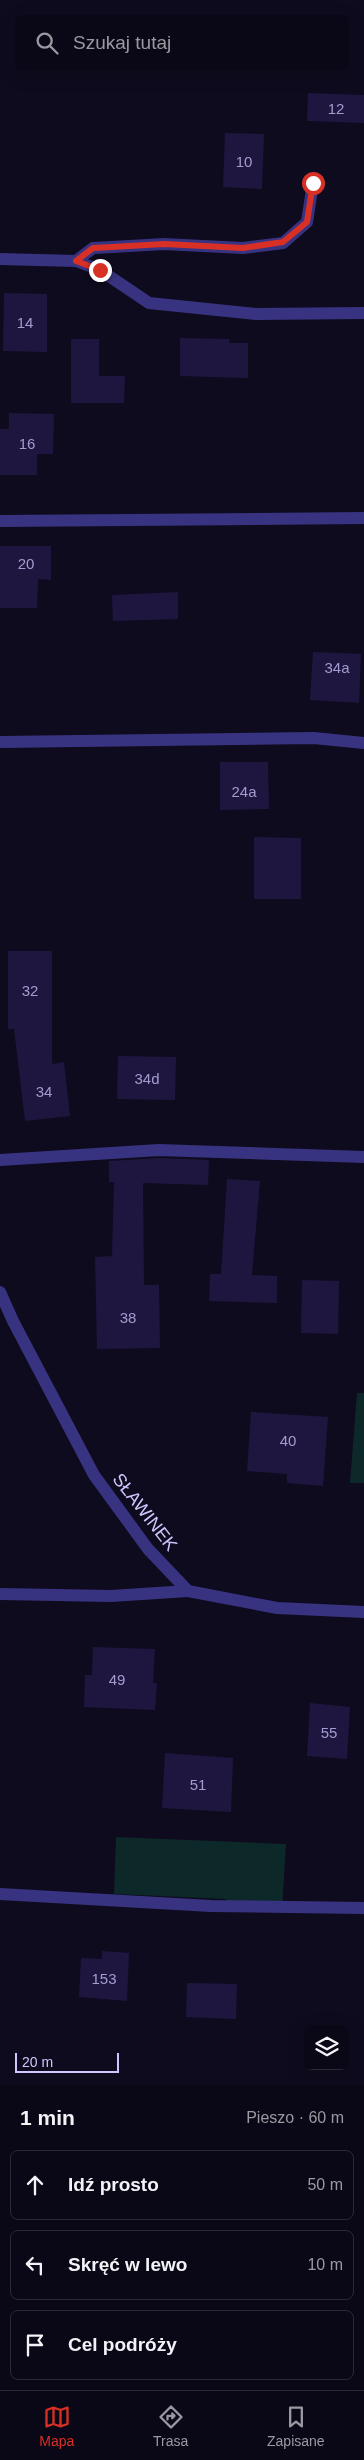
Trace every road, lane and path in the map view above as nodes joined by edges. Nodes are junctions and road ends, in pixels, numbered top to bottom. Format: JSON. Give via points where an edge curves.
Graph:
{"nodes":[{"id":1,"x":313,"y":183,"type":"dead end"},
{"id":2,"x":0,"y":259,"type":"edge"},
{"id":3,"x":76,"y":261,"type":"junction"},
{"id":4,"x":364,"y":312,"type":"edge"},
{"id":5,"x":364,"y":518,"type":"edge"},
{"id":6,"x":0,"y":521,"type":"edge"},
{"id":7,"x":0,"y":742,"type":"edge"},
{"id":8,"x":364,"y":743,"type":"edge"},
{"id":9,"x":364,"y":1157,"type":"edge"},
{"id":10,"x":0,"y":1160,"type":"edge"},
{"id":11,"x":0,"y":1292,"type":"edge"},
{"id":12,"x":188,"y":1591,"type":"junction"},
{"id":13,"x":0,"y":1594,"type":"edge"},
{"id":14,"x":364,"y":1612,"type":"edge"},
{"id":15,"x":0,"y":1894,"type":"edge"},
{"id":16,"x":364,"y":1908,"type":"edge"}],
"edges":[{"from":1,"to":3,"type":"street","via":[[307,222],[283,242],[243,248],[164,244],[93,248]]},
{"from":2,"to":3,"type":"street"},
{"from":3,"to":4,"type":"street","via":[[100,270],[149,303],[256,314]]},
{"from":5,"to":6,"type":"street"},
{"from":7,"to":8,"type":"street","via":[[314,738]]},
{"from":9,"to":10,"type":"street","via":[[159,1150]]},
{"from":11,"to":12,"type":"street","name":"SŁAWINEK","via":[[94,1476],[148,1549]]},
{"from":12,"to":13,"type":"street","via":[[111,1596]]},
{"from":12,"to":14,"type":"street","via":[[277,1608]]},
{"from":15,"to":16,"type":"street","via":[[211,1906]]}]}
